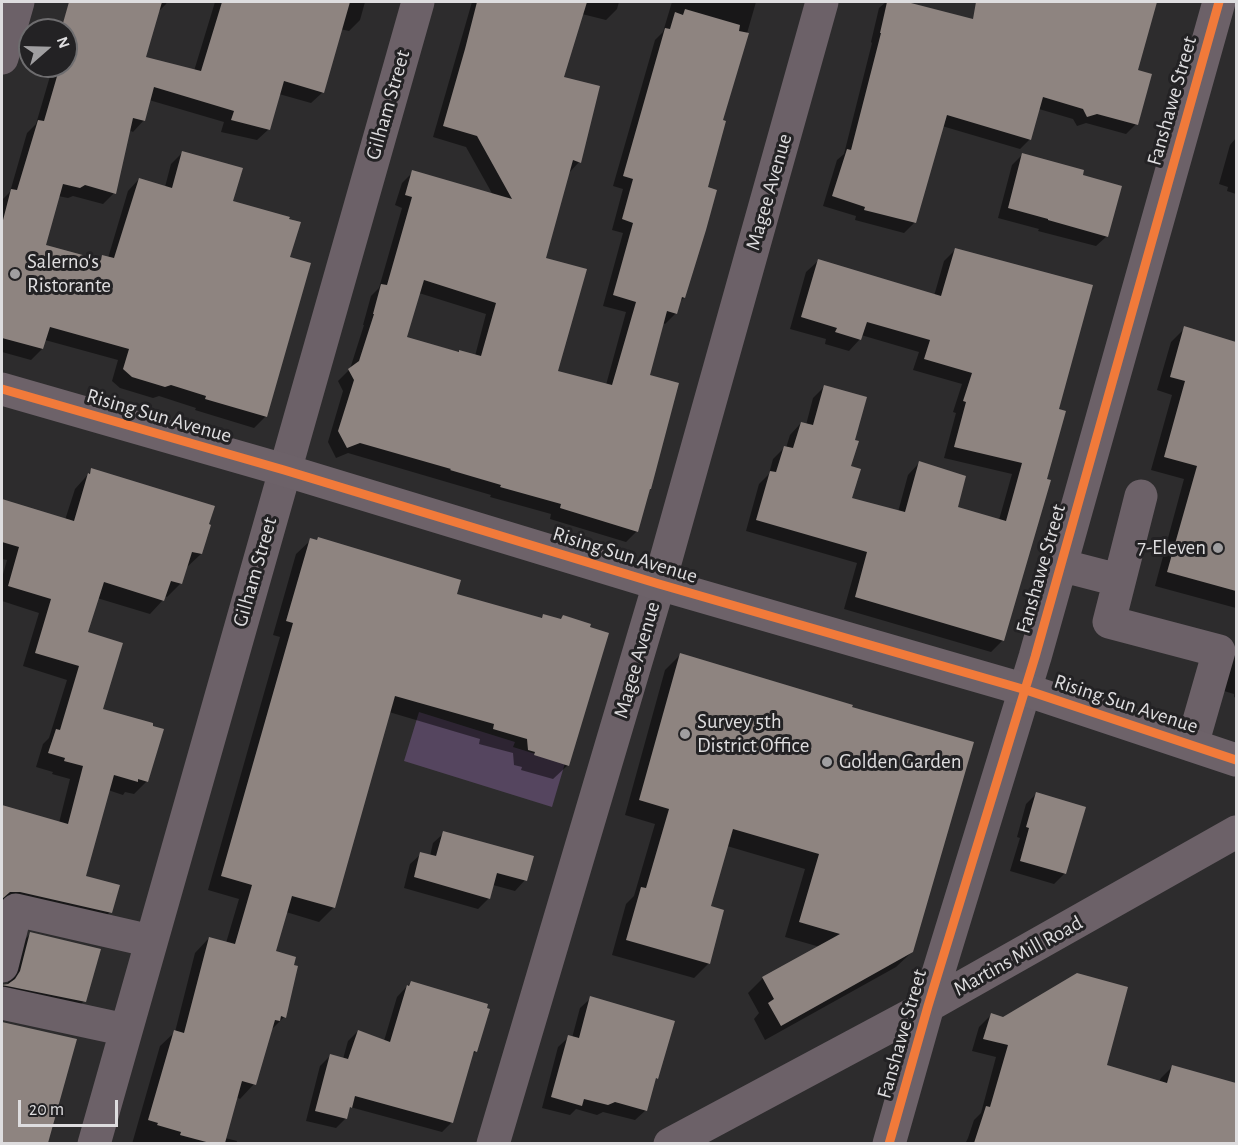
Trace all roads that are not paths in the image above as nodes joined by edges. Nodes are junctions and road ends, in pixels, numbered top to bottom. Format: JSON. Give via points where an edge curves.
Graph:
{"nodes":[{"id":1,"x":18,"y":2,"type":"edge"},
{"id":2,"x":418,"y":2,"type":"edge"},
{"id":3,"x":822,"y":2,"type":"edge"},
{"id":4,"x":1218,"y":2,"type":"edge"},
{"id":5,"x":2,"y":58,"type":"edge"},
{"id":6,"x":2,"y":389,"type":"edge"},
{"id":7,"x":284,"y":470,"type":"junction"},
{"id":8,"x":1141,"y":496,"type":"dead end"},
{"id":9,"x":1060,"y":565,"type":"junction"},
{"id":10,"x":1118,"y":580,"type":"junction"},
{"id":11,"x":659,"y":584,"type":"junction"},
{"id":12,"x":1026,"y":690,"type":"junction"},
{"id":13,"x":1192,"y":745,"type":"junction"},
{"id":14,"x":1236,"y":760,"type":"edge"},
{"id":15,"x":1236,"y":832,"type":"edge"},
{"id":16,"x":151,"y":941,"type":"junction"},
{"id":17,"x":2,"y":966,"type":"edge"},
{"id":18,"x":2,"y":1003,"type":"edge"},
{"id":19,"x":928,"y":1006,"type":"junction"},
{"id":20,"x":126,"y":1030,"type":"junction"},
{"id":21,"x":94,"y":1143,"type":"edge"},
{"id":22,"x":493,"y":1143,"type":"edge"},
{"id":23,"x":670,"y":1143,"type":"edge"},
{"id":24,"x":890,"y":1143,"type":"edge"}],
"edges":[{"from":1,"to":5,"type":"street"},
{"from":2,"to":7,"type":"street","name":"Gilham Street"},
{"from":3,"to":11,"type":"street","name":"Magee Avenue"},
{"from":4,"to":9,"type":"street","name":"Fanshawe Street"},
{"from":6,"to":7,"type":"main road","name":"Rising Sun Avenue"},
{"from":7,"to":11,"type":"main road","name":"Rising Sun Avenue"},
{"from":7,"to":16,"type":"street","name":"Gilham Street"},
{"from":8,"to":10,"type":"street"},
{"from":9,"to":10,"type":"street"},
{"from":9,"to":12,"type":"street","name":"Fanshawe Street"},
{"from":10,"to":13,"type":"street","via":[[1108,622],[1219,651]]},
{"from":11,"to":12,"type":"main road","name":"Rising Sun Avenue"},
{"from":11,"to":22,"type":"street","name":"Magee Avenue"},
{"from":12,"to":13,"type":"main road","name":"Rising Sun Avenue"},
{"from":12,"to":19,"type":"street","name":"Fanshawe Street"},
{"from":13,"to":14,"type":"main road","name":"Rising Sun Avenue"},
{"from":15,"to":19,"type":"street","name":"Martins Mill Road"},
{"from":16,"to":17,"type":"street","via":[[16,910]]},
{"from":16,"to":20,"type":"street","name":"Gilham Street"},
{"from":18,"to":20,"type":"street"},
{"from":19,"to":23,"type":"street","name":"Martins Mill Road"},
{"from":19,"to":24,"type":"street","name":"Fanshawe Street"},
{"from":20,"to":21,"type":"street","name":"Gilham Street"}]}
